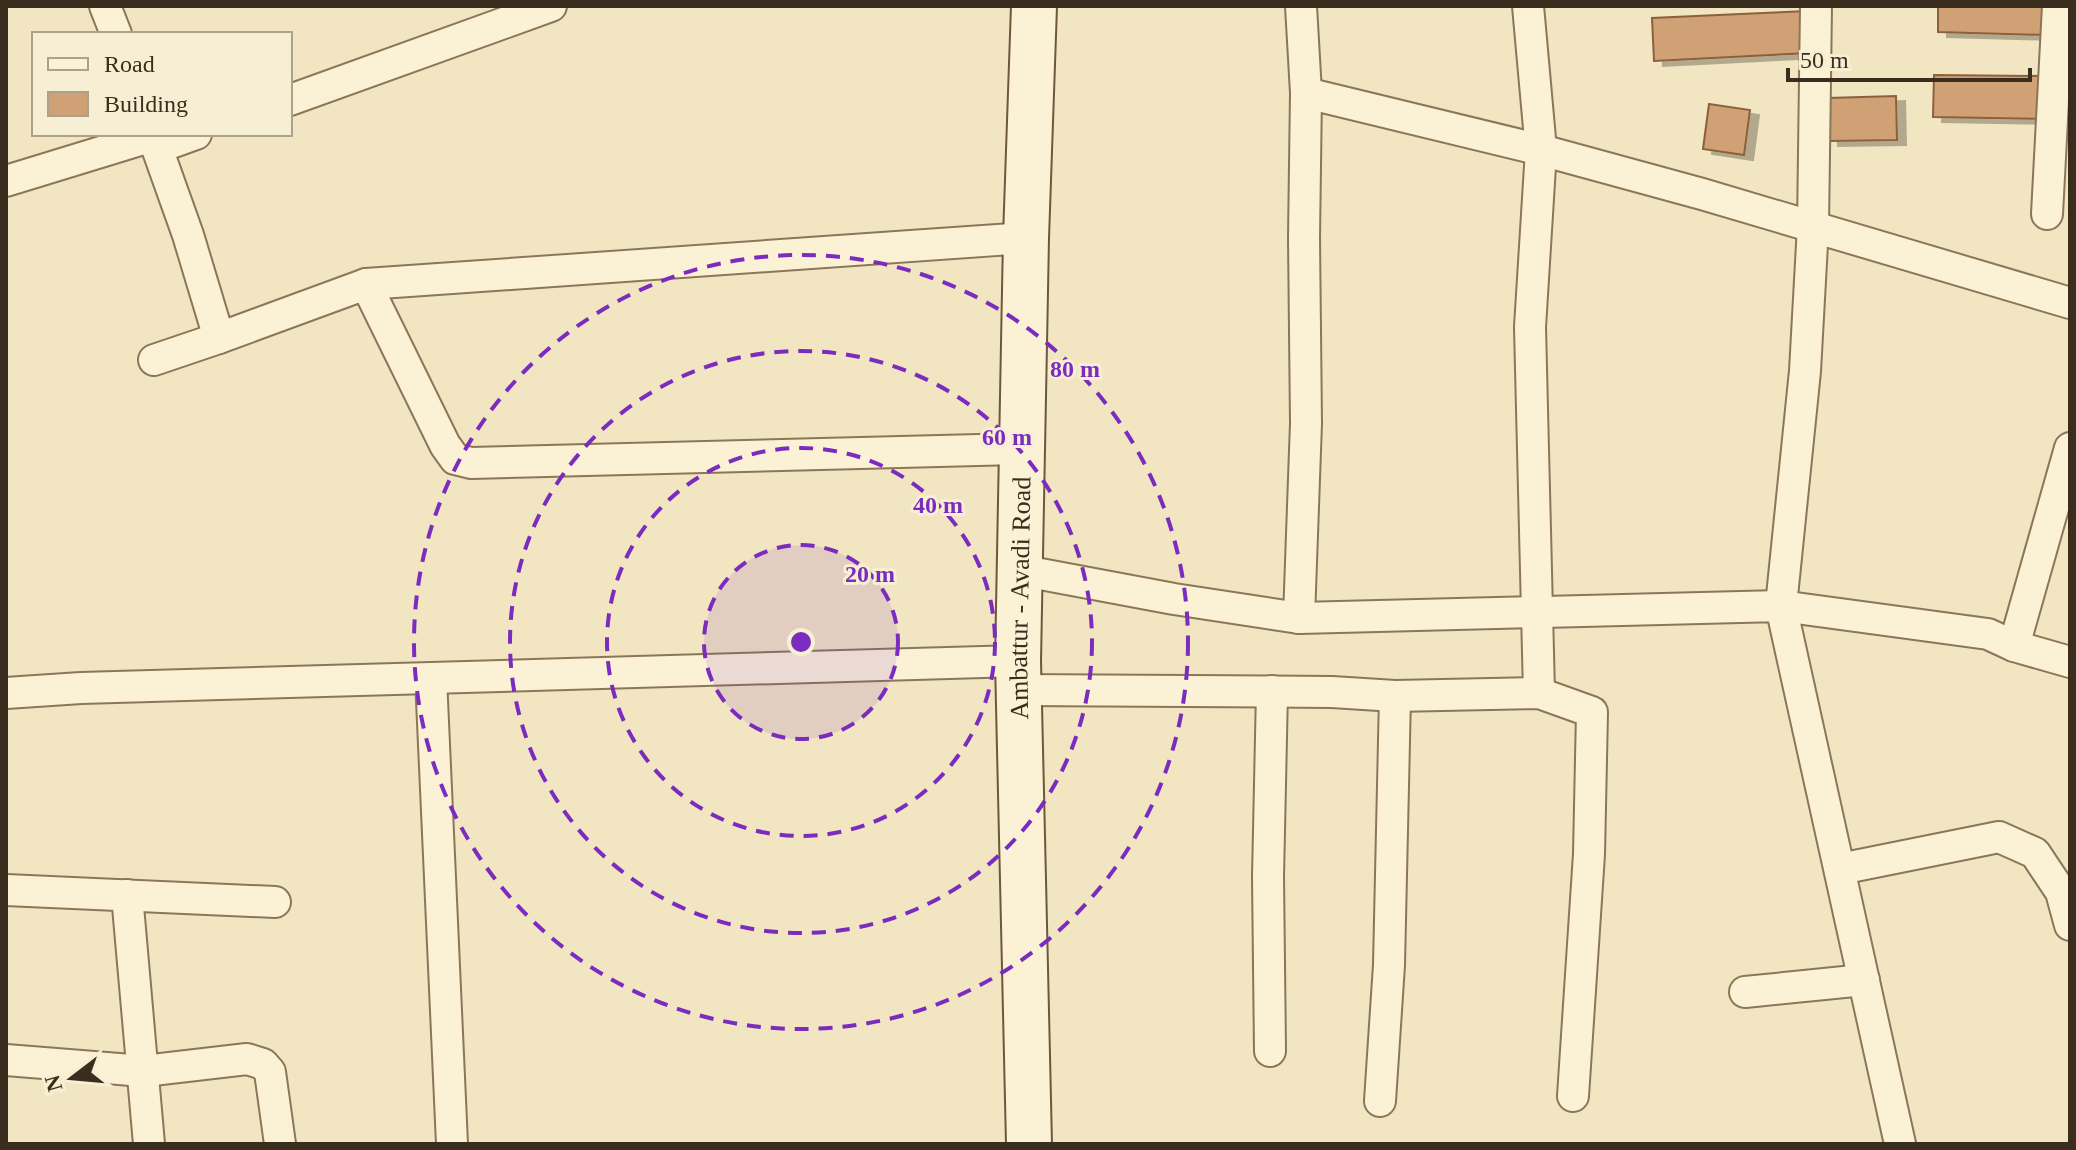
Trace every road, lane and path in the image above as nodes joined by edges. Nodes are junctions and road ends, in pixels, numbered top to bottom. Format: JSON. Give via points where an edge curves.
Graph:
{"nodes":[{"id":1,"x":105,"y":6,"type":"edge"},
{"id":2,"x":551,"y":6,"type":"edge"},
{"id":3,"x":1034,"y":6,"type":"edge"},
{"id":4,"x":1301,"y":6,"type":"edge"},
{"id":5,"x":1528,"y":6,"type":"edge"},
{"id":6,"x":1816,"y":6,"type":"edge"},
{"id":7,"x":2058,"y":6,"type":"edge"},
{"id":8,"x":115,"y":32,"type":"edge"},
{"id":9,"x":1306,"y":93,"type":"junction"},
{"id":10,"x":292,"y":99,"type":"edge"},
{"id":11,"x":182,"y":136,"type":"edge"},
{"id":12,"x":154,"y":140,"type":"edge"},
{"id":13,"x":1541,"y":150,"type":"junction"},
{"id":14,"x":6,"y":181,"type":"edge"},
{"id":15,"x":2047,"y":214,"type":"dead end"},
{"id":16,"x":1813,"y":226,"type":"junction"},
{"id":17,"x":1026,"y":238,"type":"junction"},
{"id":18,"x":366,"y":284,"type":"junction"},
{"id":19,"x":2070,"y":303,"type":"edge"},
{"id":20,"x":219,"y":338,"type":"junction"},
{"id":21,"x":154,"y":360,"type":"dead end"},
{"id":22,"x":2070,"y":448,"type":"edge"},
{"id":23,"x":1022,"y":449,"type":"junction"},
{"id":24,"x":1019,"y":570,"type":"junction"},
{"id":25,"x":1781,"y":606,"type":"junction"},
{"id":26,"x":1537,"y":612,"type":"junction"},
{"id":27,"x":1299,"y":618,"type":"junction"},
{"id":28,"x":2014,"y":646,"type":"junction"},
{"id":29,"x":2070,"y":662,"type":"edge"},
{"id":30,"x":1018,"y":676,"type":"junction"},
{"id":31,"x":431,"y":678,"type":"junction"},
{"id":32,"x":1272,"y":691,"type":"junction"},
{"id":33,"x":6,"y":693,"type":"edge"},
{"id":34,"x":1539,"y":693,"type":"junction"},
{"id":35,"x":1395,"y":696,"type":"junction"},
{"id":36,"x":1840,"y":869,"type":"junction"},
{"id":37,"x":6,"y":890,"type":"edge"},
{"id":38,"x":127,"y":895,"type":"junction"},
{"id":39,"x":275,"y":902,"type":"dead end"},
{"id":40,"x":2070,"y":925,"type":"edge"},
{"id":41,"x":1864,"y":980,"type":"junction"},
{"id":42,"x":1745,"y":992,"type":"dead end"},
{"id":43,"x":1270,"y":1051,"type":"dead end"},
{"id":44,"x":6,"y":1060,"type":"edge"},
{"id":45,"x":144,"y":1071,"type":"junction"},
{"id":46,"x":1573,"y":1096,"type":"dead end"},
{"id":47,"x":1380,"y":1101,"type":"dead end"},
{"id":48,"x":149,"y":1144,"type":"edge"},
{"id":49,"x":280,"y":1144,"type":"edge"},
{"id":50,"x":452,"y":1144,"type":"edge"},
{"id":51,"x":1029,"y":1144,"type":"edge"},
{"id":52,"x":1900,"y":1144,"type":"edge"}],
"edges":[{"from":1,"to":8,"type":"street"},
{"from":2,"to":10,"type":"street"},
{"from":3,"to":17,"type":"street","name":"Ambattur - Avadi Road"},
{"from":4,"to":9,"type":"street"},
{"from":5,"to":13,"type":"street"},
{"from":6,"to":16,"type":"street"},
{"from":7,"to":15,"type":"street"},
{"from":9,"to":13,"type":"street"},
{"from":9,"to":27,"type":"street","via":[[1306,423]]},
{"from":11,"to":12,"type":"street"},
{"from":12,"to":14,"type":"street"},
{"from":12,"to":20,"type":"street"},
{"from":13,"to":16,"type":"street"},
{"from":13,"to":26,"type":"street","via":[[1530,327]]},
{"from":16,"to":19,"type":"street"},
{"from":16,"to":25,"type":"street","via":[[1805,371]]},
{"from":17,"to":18,"type":"street"},
{"from":17,"to":23,"type":"street","name":"Ambattur - Avadi Road"},
{"from":18,"to":20,"type":"street"},
{"from":18,"to":23,"type":"street","via":[[455,459],[471,463]]},
{"from":20,"to":21,"type":"street"},
{"from":22,"to":28,"type":"street"},
{"from":23,"to":24,"type":"street","name":"Ambattur - Avadi Road"},
{"from":24,"to":27,"type":"street"},
{"from":24,"to":30,"type":"street","name":"Ambattur - Avadi Road"},
{"from":25,"to":26,"type":"street"},
{"from":25,"to":28,"type":"street","via":[[1988,634]]},
{"from":25,"to":36,"type":"street"},
{"from":26,"to":27,"type":"street"},
{"from":26,"to":34,"type":"street"},
{"from":28,"to":29,"type":"street"},
{"from":30,"to":31,"type":"street"},
{"from":30,"to":32,"type":"street"},
{"from":30,"to":51,"type":"street","name":"Ambattur - Avadi Road"},
{"from":31,"to":33,"type":"street"},
{"from":31,"to":50,"type":"street"},
{"from":32,"to":35,"type":"street"},
{"from":32,"to":43,"type":"street"},
{"from":34,"to":35,"type":"street"},
{"from":34,"to":46,"type":"street","via":[[1592,712],[1589,854]]},
{"from":35,"to":47,"type":"street"},
{"from":36,"to":40,"type":"street","via":[[1999,837],[2035,853],[2061,892]]},
{"from":36,"to":41,"type":"street"},
{"from":37,"to":38,"type":"street"},
{"from":38,"to":39,"type":"street"},
{"from":38,"to":45,"type":"street"},
{"from":41,"to":42,"type":"street"},
{"from":41,"to":52,"type":"street"},
{"from":44,"to":45,"type":"street"},
{"from":45,"to":48,"type":"street"},
{"from":45,"to":49,"type":"street","via":[[247,1059],[263,1064],[270,1072]]}]}
